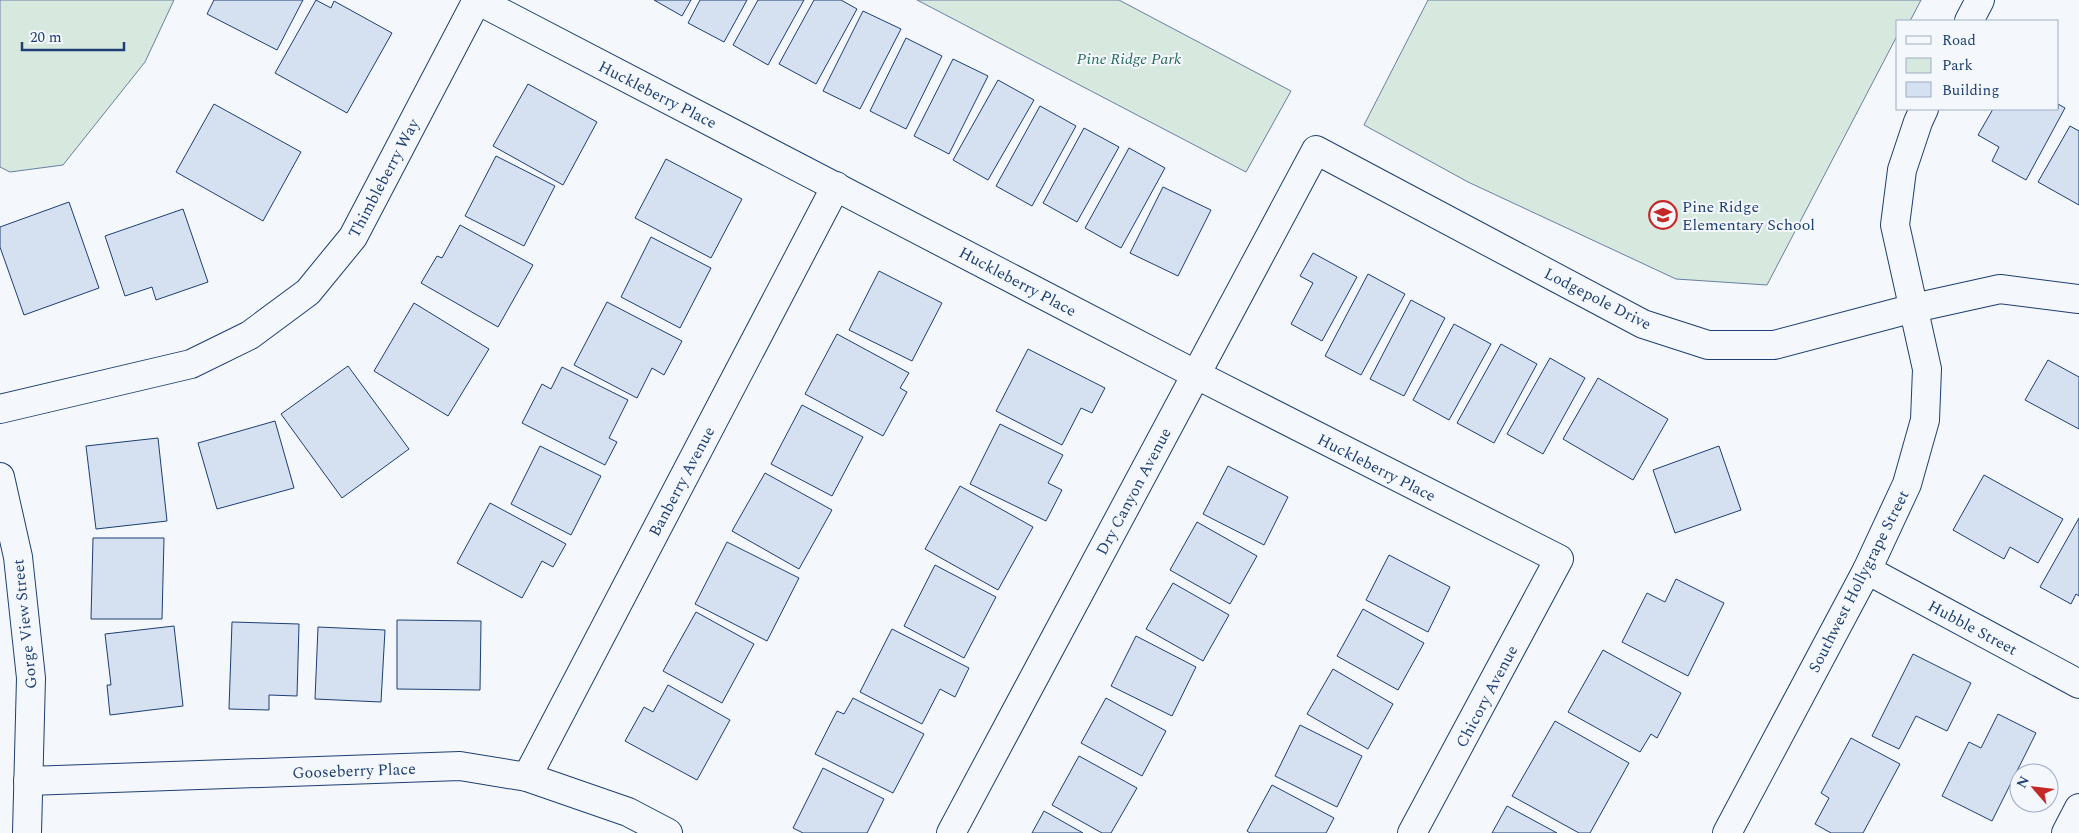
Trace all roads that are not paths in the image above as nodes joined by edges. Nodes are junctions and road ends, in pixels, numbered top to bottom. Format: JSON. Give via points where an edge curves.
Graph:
{"nodes":[{"id":1,"x":477,"y":0,"type":"edge"},
{"id":2,"x":1980,"y":0,"type":"edge"},
{"id":3,"x":1970,"y":20,"type":"edge"},
{"id":4,"x":1924,"y":110,"type":"edge"},
{"id":5,"x":1316,"y":150,"type":"joint"},
{"id":6,"x":836,"y":186,"type":"junction"},
{"id":7,"x":2079,"y":299,"type":"edge"},
{"id":8,"x":1914,"y":308,"type":"junction"},
{"id":9,"x":1195,"y":374,"type":"junction"},
{"id":10,"x":0,"y":408,"type":"edge"},
{"id":11,"x":0,"y":477,"type":"edge"},
{"id":12,"x":1559,"y":559,"type":"joint"},
{"id":13,"x":1867,"y":570,"type":"junction"},
{"id":14,"x":2079,"y":684,"type":"edge"},
{"id":15,"x":527,"y":777,"type":"junction"},
{"id":16,"x":28,"y":781,"type":"junction"},
{"id":17,"x":2079,"y":808,"type":"edge"},
{"id":18,"x":27,"y":833,"type":"edge"},
{"id":19,"x":668,"y":833,"type":"edge"},
{"id":20,"x":951,"y":833,"type":"edge"},
{"id":21,"x":1412,"y":833,"type":"edge"},
{"id":22,"x":1727,"y":833,"type":"edge"},
{"id":23,"x":2066,"y":833,"type":"edge"}],
"edges":[{"from":1,"to":6,"type":"street","name":"Huckleberry Place"},
{"from":1,"to":10,"type":"street","name":"Thimbleberry Way","via":[[353,236],[308,292],[250,336],[191,364]]},
{"from":2,"to":3,"type":"street"},
{"from":4,"to":8,"type":"street","name":"Southwest Hollygrape Street","via":[[1902,170],[1895,224]]},
{"from":5,"to":8,"type":"street","name":"Lodgepole Drive","via":[[1643,324],[1708,345],[1774,345]]},
{"from":5,"to":9,"type":"street","name":"Dry Canyon Avenue"},
{"from":6,"to":9,"type":"street","name":"Huckleberry Place"},
{"from":6,"to":15,"type":"street","name":"Banberry Avenue"},
{"from":7,"to":8,"type":"street","name":"Lodgepole Drive","via":[[2000,289]]},
{"from":8,"to":13,"type":"street","name":"Southwest Hollygrape Street","via":[[1927,369],[1925,420],[1907,484]]},
{"from":9,"to":12,"type":"street","name":"Huckleberry Place"},
{"from":9,"to":20,"type":"street","name":"Dry Canyon Avenue"},
{"from":11,"to":16,"type":"street","name":"Gorge View Street","via":[[18,557],[31,678]]},
{"from":12,"to":21,"type":"street","name":"Chicory Avenue"},
{"from":13,"to":14,"type":"street","name":"Hubble Street"},
{"from":13,"to":22,"type":"street","name":"Southwest Hollygrape Street"},
{"from":15,"to":16,"type":"street","name":"Gooseberry Place","via":[[460,766]]},
{"from":15,"to":19,"type":"street","name":"Gooseberry Place","via":[[628,812]]},
{"from":16,"to":18,"type":"street","name":"Gorge View Street"},
{"from":17,"to":23,"type":"street"}]}
